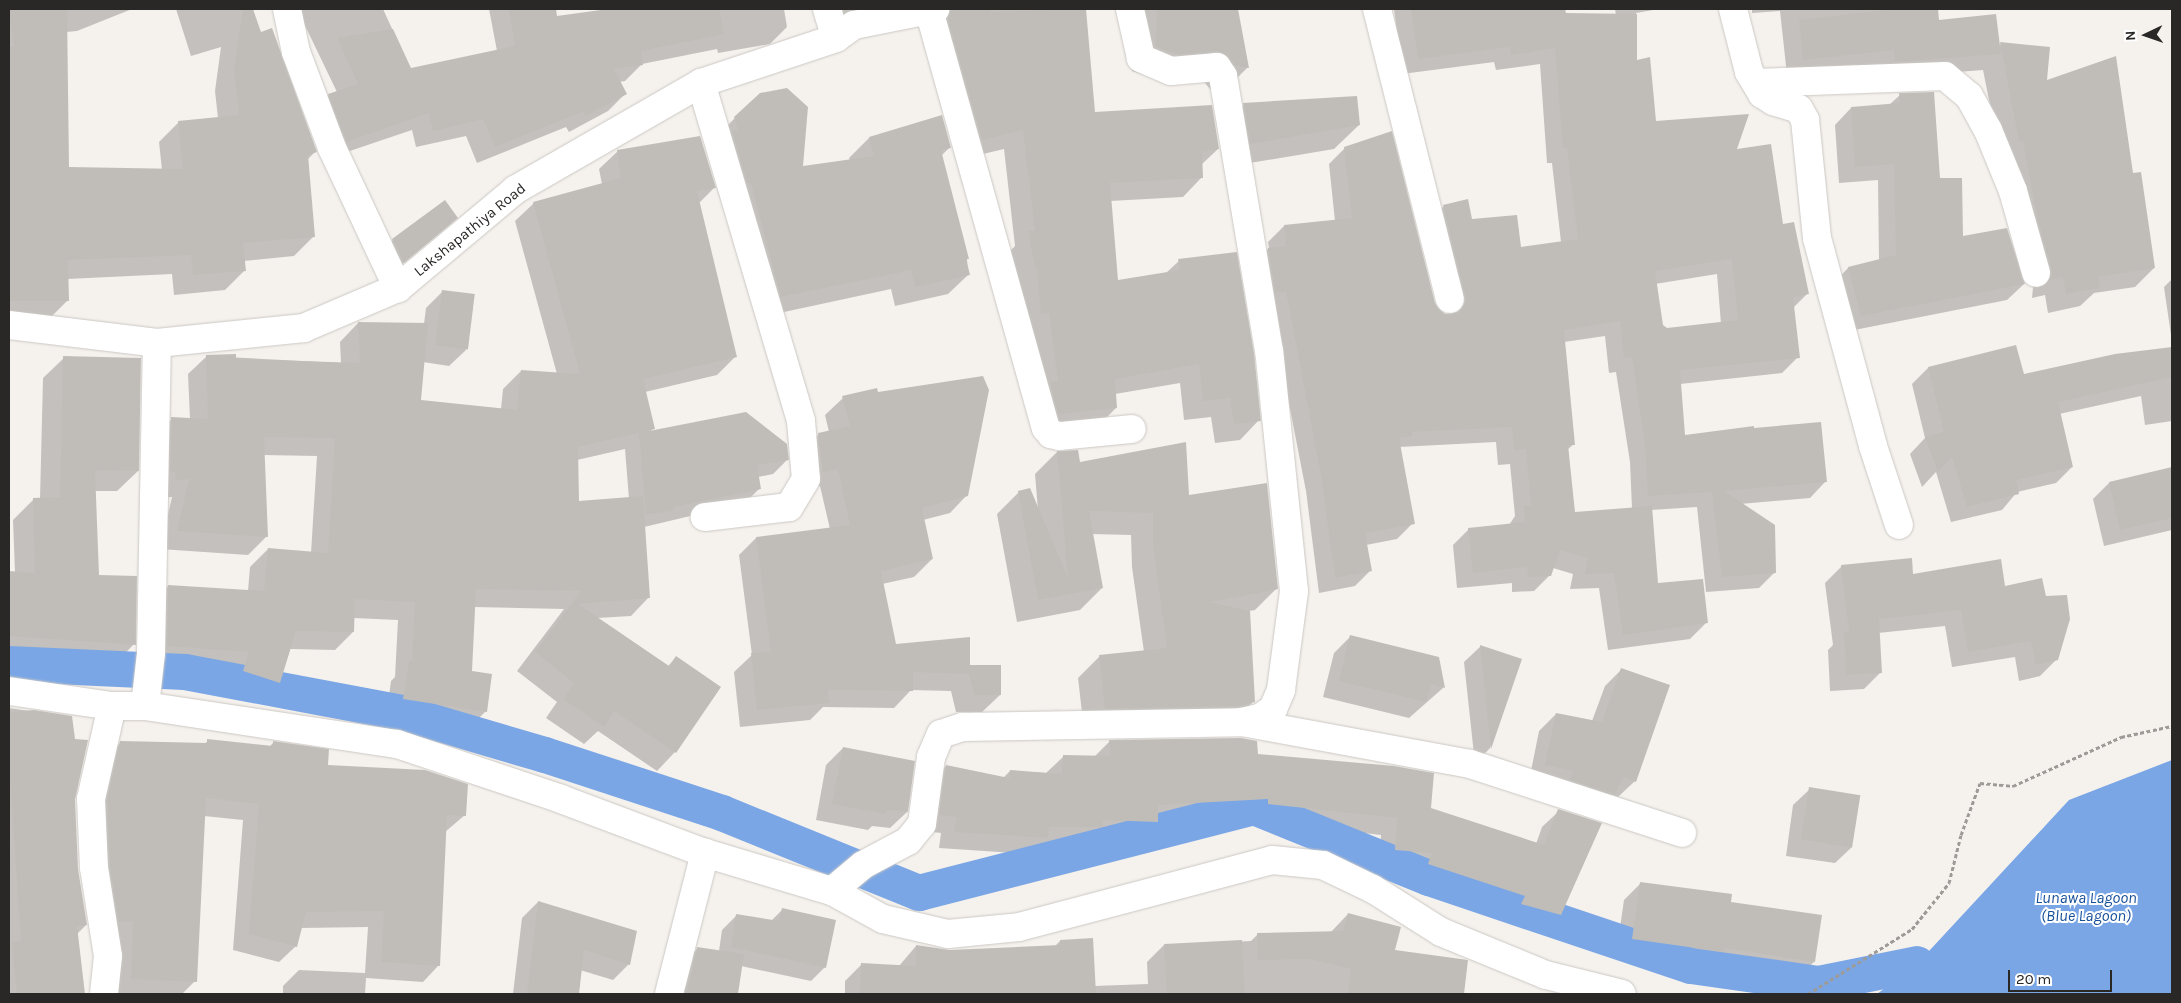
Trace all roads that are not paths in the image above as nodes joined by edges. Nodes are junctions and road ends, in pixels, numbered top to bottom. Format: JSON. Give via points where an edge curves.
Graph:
{"nodes":[{"id":1,"x":287,"y":9,"type":"edge"},
{"id":2,"x":828,"y":9,"type":"edge"},
{"id":3,"x":932,"y":9,"type":"edge"},
{"id":4,"x":1130,"y":9,"type":"edge"},
{"id":5,"x":1377,"y":9,"type":"edge"},
{"id":6,"x":1733,"y":9,"type":"edge"},
{"id":7,"x":836,"y":38,"type":"junction"},
{"id":8,"x":702,"y":83,"type":"junction"},
{"id":9,"x":1756,"y":83,"type":"junction"},
{"id":10,"x":2036,"y":273,"type":"dead end"},
{"id":11,"x":398,"y":288,"type":"junction"},
{"id":12,"x":1450,"y":299,"type":"dead end"},
{"id":13,"x":9,"y":325,"type":"edge"},
{"id":14,"x":157,"y":343,"type":"junction"},
{"id":15,"x":1132,"y":429,"type":"dead end"},
{"id":16,"x":705,"y":517,"type":"dead end"},
{"id":17,"x":1899,"y":525,"type":"dead end"},
{"id":18,"x":9,"y":691,"type":"edge"},
{"id":19,"x":112,"y":706,"type":"junction"},
{"id":20,"x":145,"y":706,"type":"junction"},
{"id":21,"x":1242,"y":722,"type":"junction"},
{"id":22,"x":1682,"y":833,"type":"dead end"},
{"id":23,"x":704,"y":853,"type":"junction"},
{"id":24,"x":832,"y":892,"type":"junction"},
{"id":25,"x":104,"y":994,"type":"edge"},
{"id":26,"x":669,"y":994,"type":"edge"},
{"id":27,"x":1622,"y":994,"type":"edge"}],
"edges":[{"from":1,"to":11,"type":"street","via":[[296,52],[332,148]]},
{"from":2,"to":7,"type":"street"},
{"from":3,"to":7,"type":"street","name":"Lakshapathiya Road","via":[[854,25]]},
{"from":3,"to":15,"type":"street","via":[[1046,428],[1051,434],[1060,436]]},
{"from":4,"to":21,"type":"street","via":[[1142,58],[1172,71],[1217,67],[1223,76],[1269,350],[1294,591],[1282,690],[1273,709],[1260,718]]},
{"from":5,"to":12,"type":"street"},
{"from":6,"to":9,"type":"street","via":[[1741,49]]},
{"from":7,"to":8,"type":"street","name":"Lakshapathiya Road"},
{"from":8,"to":11,"type":"street","name":"Lakshapathiya Road","via":[[515,190]]},
{"from":8,"to":16,"type":"street","via":[[801,421],[806,479],[789,507]]},
{"from":9,"to":10,"type":"street","via":[[1945,76],[1969,96],[1988,130],[2013,191]]},
{"from":9,"to":17,"type":"street","via":[[1762,94],[1773,101],[1799,108],[1805,120],[1817,238],[1873,446]]},
{"from":11,"to":14,"type":"street","name":"Lakshapathiya Road","via":[[304,328]]},
{"from":13,"to":14,"type":"street","name":"Lakshapathiya Road"},
{"from":14,"to":20,"type":"street","via":[[151,653]]},
{"from":18,"to":19,"type":"street"},
{"from":19,"to":20,"type":"street"},
{"from":19,"to":25,"type":"street","via":[[92,799],[94,868],[108,956]]},
{"from":20,"to":23,"type":"street","via":[[397,744]]},
{"from":21,"to":22,"type":"street","via":[[1470,764]]},
{"from":21,"to":24,"type":"street","via":[[963,727],[941,734],[931,757],[922,824],[908,841],[863,865]]},
{"from":23,"to":24,"type":"street"},
{"from":23,"to":26,"type":"street"},
{"from":24,"to":27,"type":"street","via":[[883,919],[948,934],[1019,927],[1272,860],[1323,865],[1373,889],[1441,932],[1546,975]]}]}
